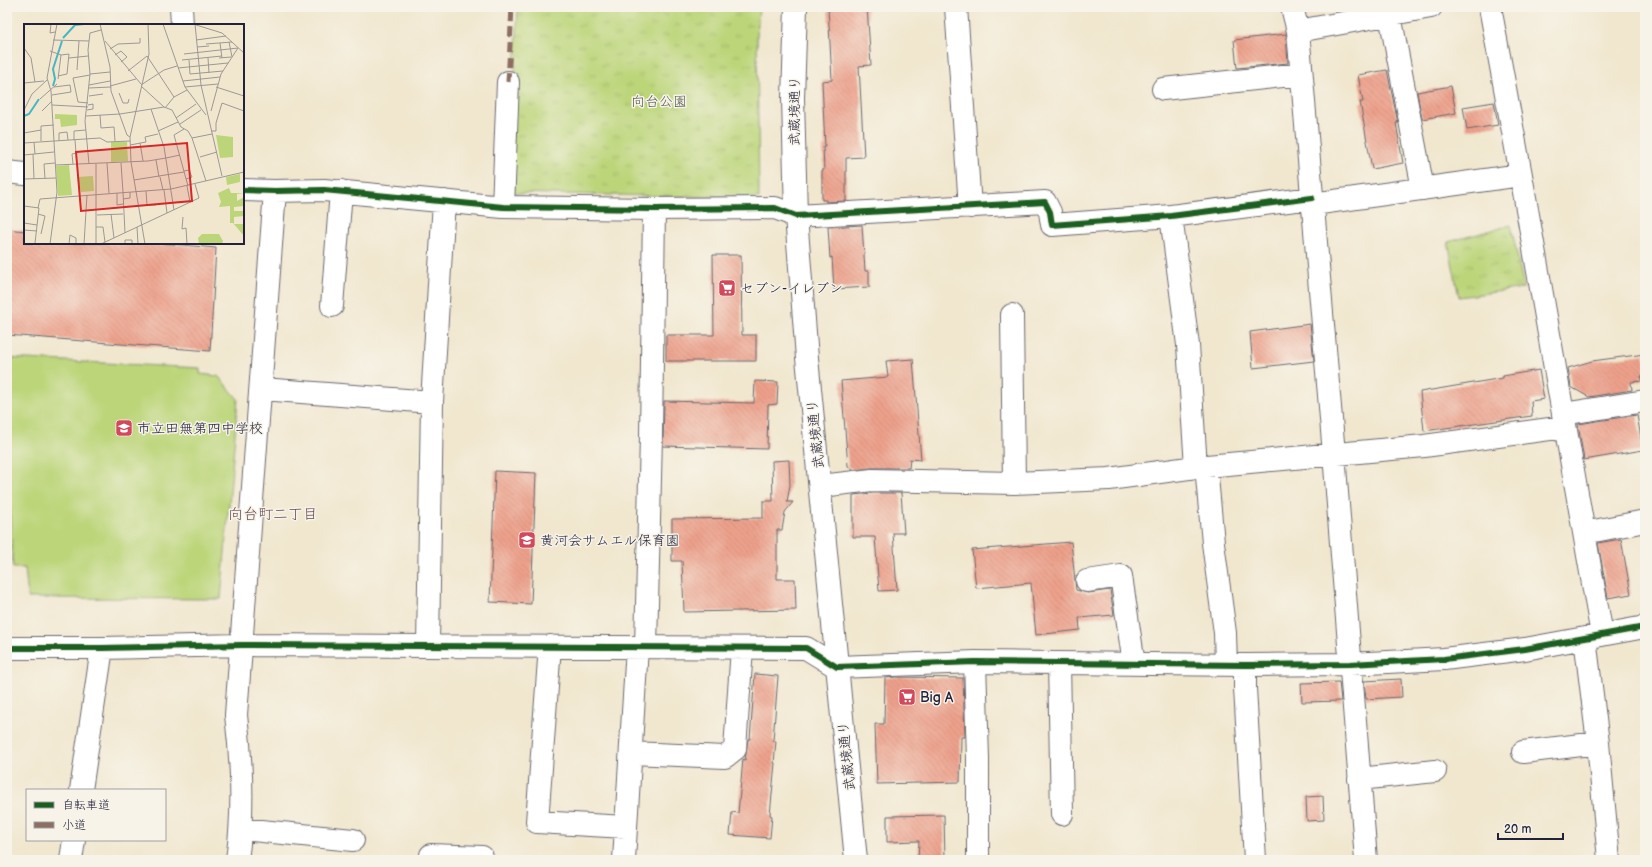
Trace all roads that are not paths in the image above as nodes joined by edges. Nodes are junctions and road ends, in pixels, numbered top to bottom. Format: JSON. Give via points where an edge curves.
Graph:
{"nodes":[{"id":1,"x":181,"y":7,"type":"edge"},
{"id":2,"x":796,"y":7,"type":"edge"},
{"id":3,"x":956,"y":7,"type":"edge"},
{"id":4,"x":1292,"y":7,"type":"edge"},
{"id":5,"x":1431,"y":7,"type":"edge"},
{"id":6,"x":1490,"y":7,"type":"edge"},
{"id":7,"x":1390,"y":16,"type":"junction"},
{"id":8,"x":182,"y":24,"type":"edge"},
{"id":9,"x":1298,"y":31,"type":"junction"},
{"id":10,"x":1301,"y":74,"type":"junction"},
{"id":11,"x":508,"y":82,"type":"dead end"},
{"id":12,"x":1163,"y":89,"type":"dead end"},
{"id":13,"x":7,"y":172,"type":"edge"},
{"id":14,"x":24,"y":174,"type":"edge"},
{"id":15,"x":1521,"y":175,"type":"junction"},
{"id":16,"x":1423,"y":189,"type":"junction"},
{"id":17,"x":244,"y":190,"type":"edge"},
{"id":18,"x":275,"y":191,"type":"junction"},
{"id":19,"x":341,"y":191,"type":"junction"},
{"id":20,"x":444,"y":201,"type":"junction"},
{"id":21,"x":1312,"y":201,"type":"junction"},
{"id":22,"x":503,"y":206,"type":"junction"},
{"id":23,"x":970,"y":207,"type":"junction"},
{"id":24,"x":654,"y":209,"type":"junction"},
{"id":25,"x":796,"y":216,"type":"junction"},
{"id":26,"x":1171,"y":216,"type":"junction"},
{"id":27,"x":332,"y":306,"type":"dead end"},
{"id":28,"x":1012,"y":315,"type":"dead end"},
{"id":29,"x":262,"y":388,"type":"junction"},
{"id":30,"x":1645,"y":401,"type":"edge"},
{"id":31,"x":432,"y":402,"type":"junction"},
{"id":32,"x":1564,"y":421,"type":"junction"},
{"id":33,"x":1334,"y":454,"type":"junction"},
{"id":34,"x":1201,"y":466,"type":"junction"},
{"id":35,"x":1014,"y":483,"type":"junction"},
{"id":36,"x":821,"y":486,"type":"junction"},
{"id":37,"x":1645,"y":521,"type":"edge"},
{"id":38,"x":1584,"y":533,"type":"junction"},
{"id":39,"x":1087,"y":581,"type":"dead end"},
{"id":40,"x":1645,"y":627,"type":"edge"},
{"id":41,"x":1593,"y":636,"type":"junction"},
{"id":42,"x":242,"y":645,"type":"junction"},
{"id":43,"x":428,"y":646,"type":"junction"},
{"id":44,"x":550,"y":646,"type":"junction"},
{"id":45,"x":642,"y":647,"type":"junction"},
{"id":46,"x":7,"y":648,"type":"edge"},
{"id":47,"x":102,"y":648,"type":"junction"},
{"id":48,"x":742,"y":648,"type":"junction"},
{"id":49,"x":975,"y":662,"type":"junction"},
{"id":50,"x":1059,"y":663,"type":"junction"},
{"id":51,"x":1134,"y":664,"type":"junction"},
{"id":52,"x":1350,"y":664,"type":"junction"},
{"id":53,"x":1236,"y":665,"type":"junction"},
{"id":54,"x":837,"y":667,"type":"junction"},
{"id":55,"x":1598,"y":743,"type":"junction"},
{"id":56,"x":1523,"y":752,"type":"dead end"},
{"id":57,"x":631,"y":753,"type":"junction"},
{"id":58,"x":1435,"y":771,"type":"dead end"},
{"id":59,"x":1359,"y":778,"type":"junction"},
{"id":60,"x":81,"y":789,"type":"edge"},
{"id":61,"x":1062,"y":814,"type":"dead end"},
{"id":62,"x":626,"y":827,"type":"junction"},
{"id":63,"x":241,"y":829,"type":"junction"},
{"id":64,"x":353,"y":840,"type":"dead end"},
{"id":65,"x":74,"y":841,"type":"edge"},
{"id":66,"x":482,"y":853,"type":"edge"},
{"id":67,"x":431,"y":855,"type":"dead end"},
{"id":68,"x":71,"y":860,"type":"edge"},
{"id":69,"x":237,"y":860,"type":"edge"},
{"id":70,"x":624,"y":860,"type":"edge"},
{"id":71,"x":856,"y":860,"type":"edge"},
{"id":72,"x":978,"y":860,"type":"edge"},
{"id":73,"x":1255,"y":860,"type":"edge"},
{"id":74,"x":1366,"y":860,"type":"edge"},
{"id":75,"x":1609,"y":860,"type":"edge"}],
"edges":[{"from":1,"to":8,"type":"street"},
{"from":2,"to":25,"type":"street","name":"武蔵境通り","via":[[793,98]]},
{"from":3,"to":23,"type":"street"},
{"from":4,"to":9,"type":"street"},
{"from":5,"to":7,"type":"street"},
{"from":6,"to":15,"type":"street"},
{"from":7,"to":9,"type":"street"},
{"from":7,"to":16,"type":"street"},
{"from":9,"to":10,"type":"street"},
{"from":10,"to":12,"type":"street"},
{"from":10,"to":21,"type":"street"},
{"from":11,"to":22,"type":"street"},
{"from":13,"to":14,"type":"street"},
{"from":15,"to":16,"type":"street"},
{"from":15,"to":32,"type":"street"},
{"from":16,"to":21,"type":"street"},
{"from":17,"to":18,"type":"street"},
{"from":18,"to":19,"type":"street"},
{"from":18,"to":29,"type":"street"},
{"from":19,"to":20,"type":"street"},
{"from":19,"to":27,"type":"street"},
{"from":20,"to":22,"type":"street"},
{"from":20,"to":31,"type":"street"},
{"from":21,"to":26,"type":"street"},
{"from":21,"to":33,"type":"street"},
{"from":22,"to":24,"type":"street"},
{"from":23,"to":25,"type":"street"},
{"from":23,"to":26,"type":"street","via":[[1046,202],[1052,225]]},
{"from":24,"to":25,"type":"street","via":[[775,208]]},
{"from":24,"to":45,"type":"street","via":[[651,436]]},
{"from":25,"to":36,"type":"street","name":"武蔵境通り","via":[[807,358]]},
{"from":26,"to":34,"type":"street"},
{"from":28,"to":35,"type":"street"},
{"from":29,"to":31,"type":"street"},
{"from":29,"to":42,"type":"street"},
{"from":30,"to":32,"type":"street"},
{"from":31,"to":43,"type":"street"},
{"from":32,"to":33,"type":"street","via":[[1424,446]]},
{"from":32,"to":38,"type":"street"},
{"from":33,"to":34,"type":"street"},
{"from":33,"to":52,"type":"street"},
{"from":34,"to":35,"type":"street","via":[[1109,479]]},
{"from":34,"to":53,"type":"street","via":[[1225,633]]},
{"from":35,"to":36,"type":"street","via":[[872,480]]},
{"from":36,"to":54,"type":"street","name":"武蔵境通り"},
{"from":37,"to":38,"type":"street"},
{"from":38,"to":41,"type":"street"},
{"from":39,"to":51,"type":"street","via":[[1121,576]]},
{"from":40,"to":41,"type":"street"},
{"from":41,"to":52,"type":"street","via":[[1525,649],[1444,659]]},
{"from":41,"to":55,"type":"street"},
{"from":42,"to":43,"type":"street"},
{"from":42,"to":47,"type":"street"},
{"from":42,"to":63,"type":"street","via":[[236,715],[240,751]]},
{"from":43,"to":44,"type":"street"},
{"from":44,"to":45,"type":"street"},
{"from":44,"to":62,"type":"street","via":[[537,822]]},
{"from":45,"to":48,"type":"street"},
{"from":45,"to":57,"type":"street"},
{"from":46,"to":47,"type":"street"},
{"from":47,"to":60,"type":"street"},
{"from":48,"to":54,"type":"street","via":[[806,648]]},
{"from":48,"to":57,"type":"street","via":[[735,749],[725,757]]},
{"from":49,"to":50,"type":"street"},
{"from":49,"to":54,"type":"street"},
{"from":49,"to":72,"type":"street"},
{"from":50,"to":51,"type":"street"},
{"from":50,"to":61,"type":"street"},
{"from":51,"to":53,"type":"street"},
{"from":52,"to":53,"type":"street"},
{"from":52,"to":59,"type":"street"},
{"from":53,"to":73,"type":"street","via":[[1244,688]]},
{"from":54,"to":71,"type":"street","name":"武蔵境通り"},
{"from":55,"to":56,"type":"street"},
{"from":55,"to":75,"type":"street"},
{"from":57,"to":62,"type":"street"},
{"from":58,"to":59,"type":"street"},
{"from":59,"to":74,"type":"street"},
{"from":62,"to":70,"type":"street"},
{"from":63,"to":64,"type":"street"},
{"from":63,"to":69,"type":"street"},
{"from":65,"to":68,"type":"street"},
{"from":66,"to":67,"type":"street"}]}
